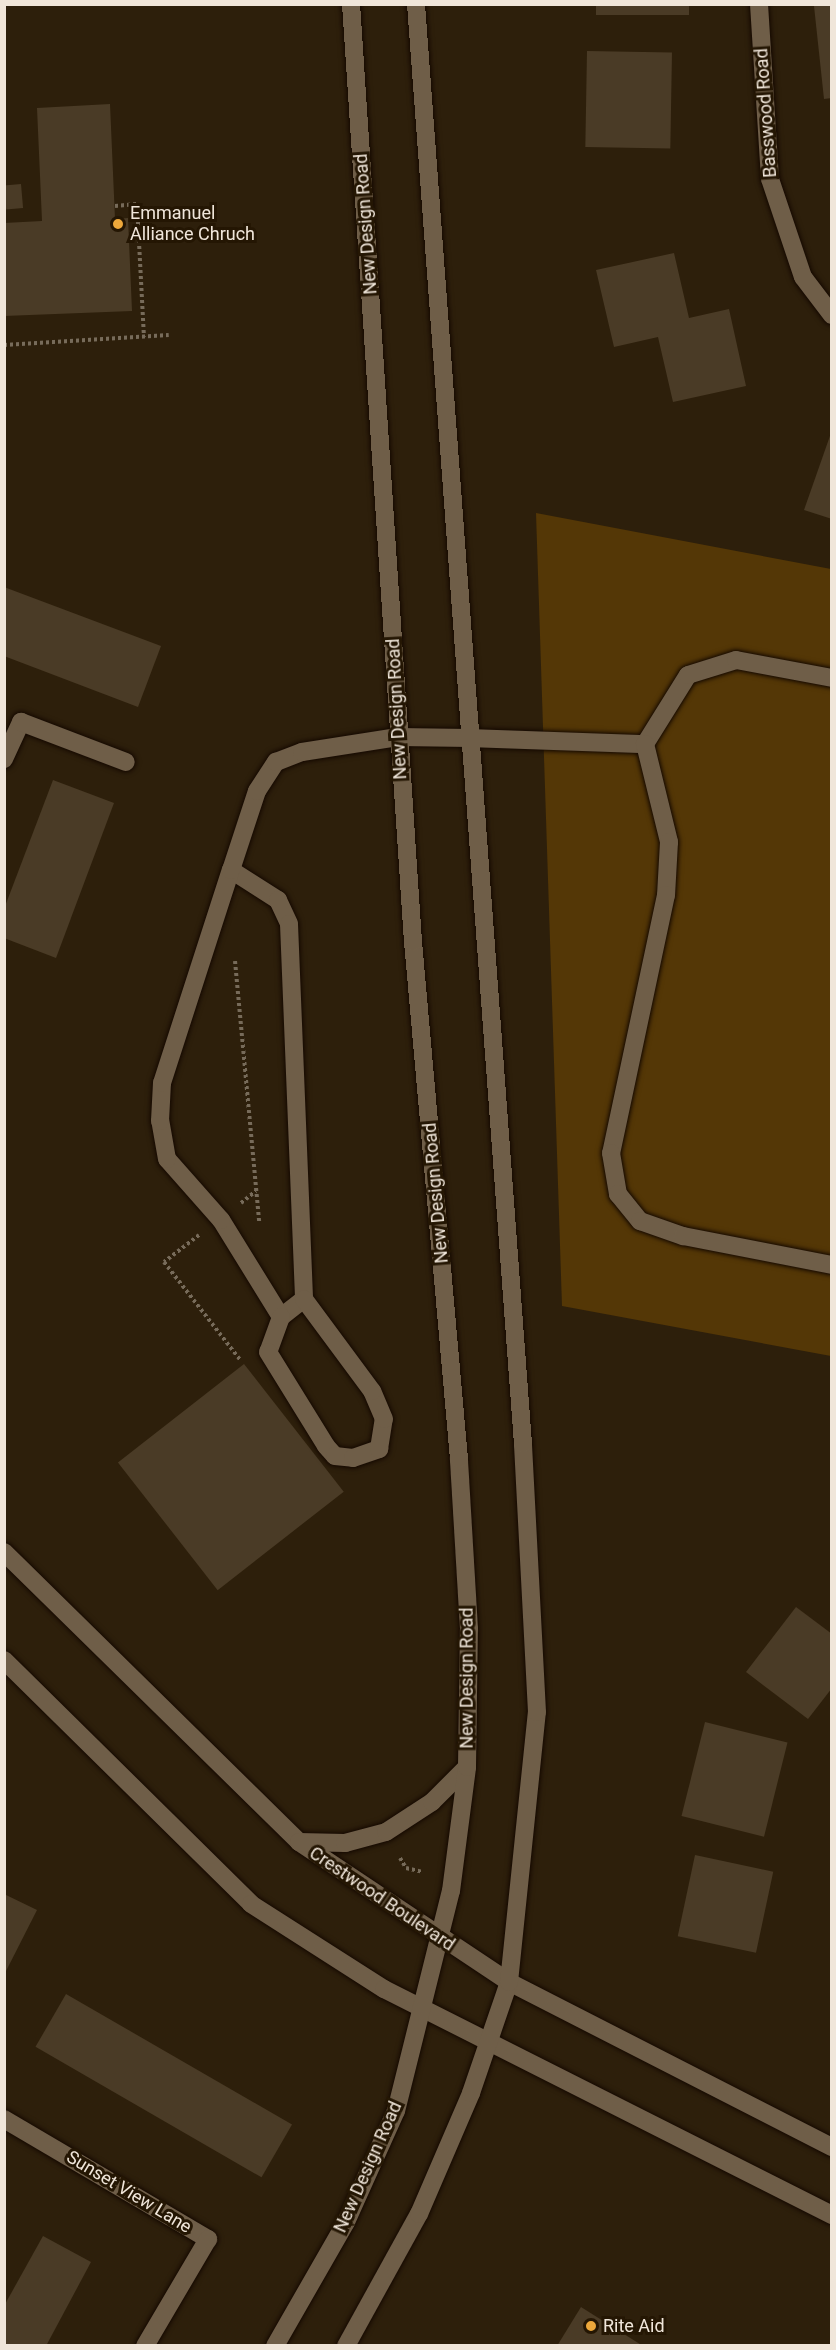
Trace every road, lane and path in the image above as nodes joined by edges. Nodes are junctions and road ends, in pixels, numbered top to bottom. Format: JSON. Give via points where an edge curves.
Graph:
{"nodes":[{"id":1,"x":351,"y":4,"type":"edge"},
{"id":2,"x":416,"y":4,"type":"edge"},
{"id":3,"x":759,"y":4,"type":"edge"},
{"id":4,"x":115,"y":206,"type":"dead end"},
{"id":5,"x":831,"y":315,"type":"edge"},
{"id":6,"x":169,"y":335,"type":"dead end"},
{"id":7,"x":144,"y":337,"type":"junction"},
{"id":8,"x":4,"y":345,"type":"edge"},
{"id":9,"x":831,"y":678,"type":"edge"},
{"id":10,"x":13,"y":718,"type":"edge"},
{"id":11,"x":398,"y":737,"type":"junction"},
{"id":12,"x":470,"y":738,"type":"junction"},
{"id":13,"x":645,"y":744,"type":"junction"},
{"id":14,"x":4,"y":759,"type":"edge"},
{"id":15,"x":126,"y":762,"type":"dead end"},
{"id":16,"x":231,"y":870,"type":"junction"},
{"id":17,"x":235,"y":961,"type":"dead end"},
{"id":18,"x":256,"y":1191,"type":"junction"},
{"id":19,"x":221,"y":1220,"type":"junction"},
{"id":20,"x":260,"y":1222,"type":"dead end"},
{"id":21,"x":831,"y":1265,"type":"edge"},
{"id":22,"x":304,"y":1299,"type":"junction"},
{"id":23,"x":281,"y":1317,"type":"junction"},
{"id":24,"x":244,"y":1365,"type":"dead end"},
{"id":25,"x":4,"y":1552,"type":"edge"},
{"id":26,"x":4,"y":1660,"type":"edge"},
{"id":27,"x":466,"y":1767,"type":"junction"},
{"id":28,"x":298,"y":1842,"type":"junction"},
{"id":29,"x":400,"y":1858,"type":"dead end"},
{"id":30,"x":406,"y":1868,"type":"junction"},
{"id":31,"x":423,"y":1872,"type":"dead end"},
{"id":32,"x":401,"y":1878,"type":"dead end"},
{"id":33,"x":441,"y":1941,"type":"junction"},
{"id":34,"x":509,"y":1982,"type":"junction"},
{"id":35,"x":422,"y":2006,"type":"junction"},
{"id":36,"x":491,"y":2038,"type":"junction"},
{"id":37,"x":4,"y":2119,"type":"edge"},
{"id":38,"x":831,"y":2146,"type":"edge"},
{"id":39,"x":831,"y":2215,"type":"edge"},
{"id":40,"x":145,"y":2346,"type":"edge"},
{"id":41,"x":275,"y":2346,"type":"edge"},
{"id":42,"x":346,"y":2346,"type":"edge"}],
"edges":[{"from":1,"to":11,"type":"main road","name":"New Design Road"},
{"from":2,"to":12,"type":"main road"},
{"from":3,"to":5,"type":"main road","name":"Basswood Road","via":[[770,179],[802,277]]},
{"from":4,"to":7,"type":"path","via":[[137,204]]},
{"from":6,"to":7,"type":"path"},
{"from":7,"to":8,"type":"path"},
{"from":9,"to":13,"type":"main road","via":[[736,660],[688,675]]},
{"from":10,"to":14,"type":"main road"},
{"from":10,"to":15,"type":"main road"},
{"from":11,"to":12,"type":"main road"},
{"from":11,"to":16,"type":"main road","via":[[302,752],[276,762],[258,791]]},
{"from":11,"to":27,"type":"main road","name":"New Design Road","via":[[459,1459],[469,1629]]},
{"from":12,"to":13,"type":"main road"},
{"from":12,"to":34,"type":"main road","via":[[534,1612],[537,1712]]},
{"from":13,"to":21,"type":"main road","via":[[669,842],[666,895],[611,1153],[618,1194],[640,1221],[682,1236]]},
{"from":16,"to":19,"type":"main road","via":[[162,1083],[160,1120],[167,1159]]},
{"from":16,"to":22,"type":"main road","via":[[278,900],[289,924]]},
{"from":17,"to":18,"type":"path"},
{"from":18,"to":19,"type":"path"},
{"from":18,"to":20,"type":"path"},
{"from":19,"to":23,"type":"main road"},
{"from":19,"to":24,"type":"path","via":[[164,1262]]},
{"from":22,"to":23,"type":"main road"},
{"from":22,"to":23,"type":"main road","via":[[372,1391],[384,1419],[379,1449],[353,1458],[335,1456],[326,1446],[268,1352]]},
{"from":25,"to":28,"type":"main road","name":"Crestwood Boulevard"},
{"from":26,"to":35,"type":"main road","via":[[252,1904],[384,1989]]},
{"from":27,"to":28,"type":"main road","via":[[432,1802],[386,1832],[345,1843]]},
{"from":27,"to":33,"type":"main road","name":"New Design Road"},
{"from":28,"to":33,"type":"main road","name":"Crestwood Boulevard"},
{"from":29,"to":30,"type":"path"},
{"from":30,"to":31,"type":"path"},
{"from":30,"to":32,"type":"path"},
{"from":33,"to":34,"type":"main road","name":"Crestwood Boulevard"},
{"from":33,"to":35,"type":"main road","name":"New Design Road"},
{"from":34,"to":36,"type":"main road"},
{"from":34,"to":38,"type":"main road","name":"Crestwood Boulevard"},
{"from":35,"to":36,"type":"main road"},
{"from":35,"to":41,"type":"main road","name":"New Design Road","via":[[396,2111],[346,2222]]},
{"from":36,"to":39,"type":"main road"},
{"from":36,"to":42,"type":"main road","via":[[419,2214]]},
{"from":37,"to":40,"type":"main road","name":"Sunset View Lane","via":[[208,2239]]}]}
